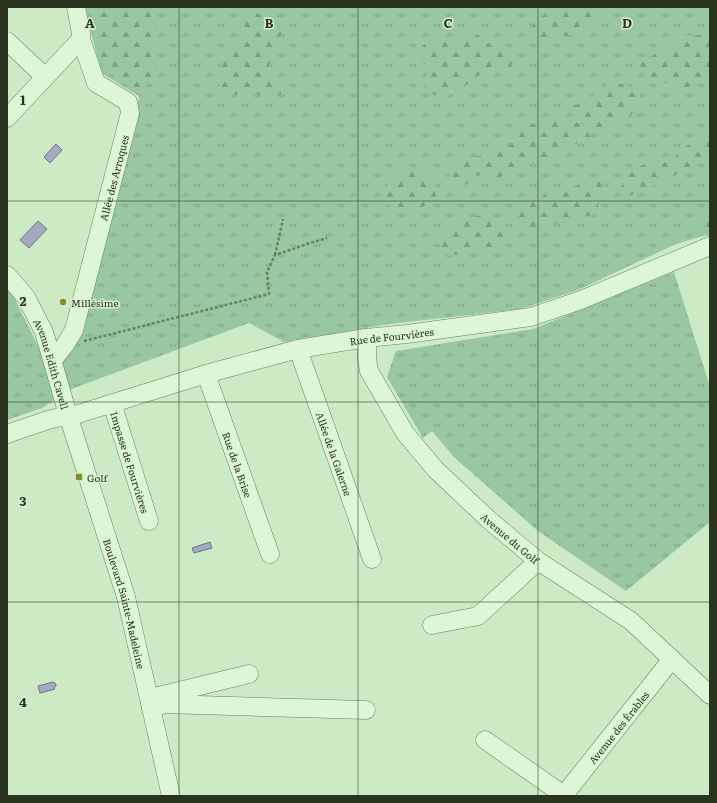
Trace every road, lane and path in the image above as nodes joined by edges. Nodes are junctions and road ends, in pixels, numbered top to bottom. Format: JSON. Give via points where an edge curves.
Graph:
{"nodes":[{"id":1,"x":76,"y":7,"type":"edge"},
{"id":2,"x":81,"y":39,"type":"junction"},
{"id":3,"x":7,"y":41,"type":"edge"},
{"id":4,"x":45,"y":77,"type":"junction"},
{"id":5,"x":7,"y":118,"type":"edge"},
{"id":6,"x":283,"y":219,"type":"dead end"},
{"id":7,"x":328,"y":238,"type":"dead end"},
{"id":8,"x":710,"y":246,"type":"edge"},
{"id":9,"x":275,"y":255,"type":"junction"},
{"id":10,"x":7,"y":276,"type":"edge"},
{"id":11,"x":366,"y":338,"type":"junction"},
{"id":12,"x":82,"y":341,"type":"dead end"},
{"id":13,"x":298,"y":349,"type":"junction"},
{"id":14,"x":53,"y":360,"type":"junction"},
{"id":15,"x":206,"y":374,"type":"junction"},
{"id":16,"x":112,"y":403,"type":"junction"},
{"id":17,"x":68,"y":415,"type":"junction"},
{"id":18,"x":7,"y":434,"type":"edge"},
{"id":19,"x":149,"y":521,"type":"dead end"},
{"id":20,"x":270,"y":554,"type":"dead end"},
{"id":21,"x":372,"y":559,"type":"dead end"},
{"id":22,"x":538,"y":561,"type":"junction"},
{"id":23,"x":432,"y":625,"type":"dead end"},
{"id":24,"x":672,"y":659,"type":"junction"},
{"id":25,"x":249,"y":674,"type":"dead end"},
{"id":26,"x":710,"y":695,"type":"edge"},
{"id":27,"x":150,"y":703,"type":"junction"},
{"id":28,"x":366,"y":710,"type":"dead end"},
{"id":29,"x":485,"y":740,"type":"dead end"},
{"id":30,"x":171,"y":796,"type":"edge"},
{"id":31,"x":564,"y":796,"type":"edge"}],
"edges":[{"from":1,"to":2,"type":"street","name":"Allée des Arroques"},
{"from":2,"to":4,"type":"street"},
{"from":2,"to":14,"type":"street","name":"Allée des Arroques","via":[[96,83],[128,102],[130,113],[74,330]]},
{"from":3,"to":4,"type":"street"},
{"from":4,"to":5,"type":"street"},
{"from":6,"to":9,"type":"path"},
{"from":7,"to":9,"type":"path"},
{"from":8,"to":11,"type":"street","name":"Rue de Fourvières","via":[[581,300],[531,317]]},
{"from":9,"to":12,"type":"path","via":[[267,272],[268,294]]},
{"from":10,"to":14,"type":"street","name":"Avenue Edith Cavell","via":[[26,297],[44,332]]},
{"from":11,"to":13,"type":"street","name":"Rue de Fourvières"},
{"from":11,"to":22,"type":"street","name":"Avenue du Golf","via":[[369,371],[405,433],[435,469]]},
{"from":13,"to":15,"type":"street","name":"Rue de Fourvières"},
{"from":13,"to":21,"type":"street","name":"Allée de la Galerne"},
{"from":14,"to":17,"type":"street","name":"Avenue Edith Cavell"},
{"from":15,"to":16,"type":"street","name":"Rue de Fourvières"},
{"from":15,"to":20,"type":"street","name":"Rue de la Brise"},
{"from":16,"to":17,"type":"street","name":"Rue de Fourvières"},
{"from":16,"to":19,"type":"street","name":"Impasse de Fourvières"},
{"from":17,"to":18,"type":"street"},
{"from":17,"to":27,"type":"street","name":"Boulevard Sainte-Madeleine","via":[[126,597]]},
{"from":22,"to":23,"type":"street","via":[[478,616]]},
{"from":22,"to":24,"type":"street","name":"Avenue du Golf","via":[[631,621]]},
{"from":24,"to":26,"type":"street","name":"Avenue du Golf"},
{"from":24,"to":31,"type":"street","name":"Avenue des Érables"},
{"from":25,"to":27,"type":"street"},
{"from":27,"to":28,"type":"street"},
{"from":27,"to":30,"type":"street","name":"Boulevard Sainte-Madeleine"},
{"from":29,"to":31,"type":"street"}]}
